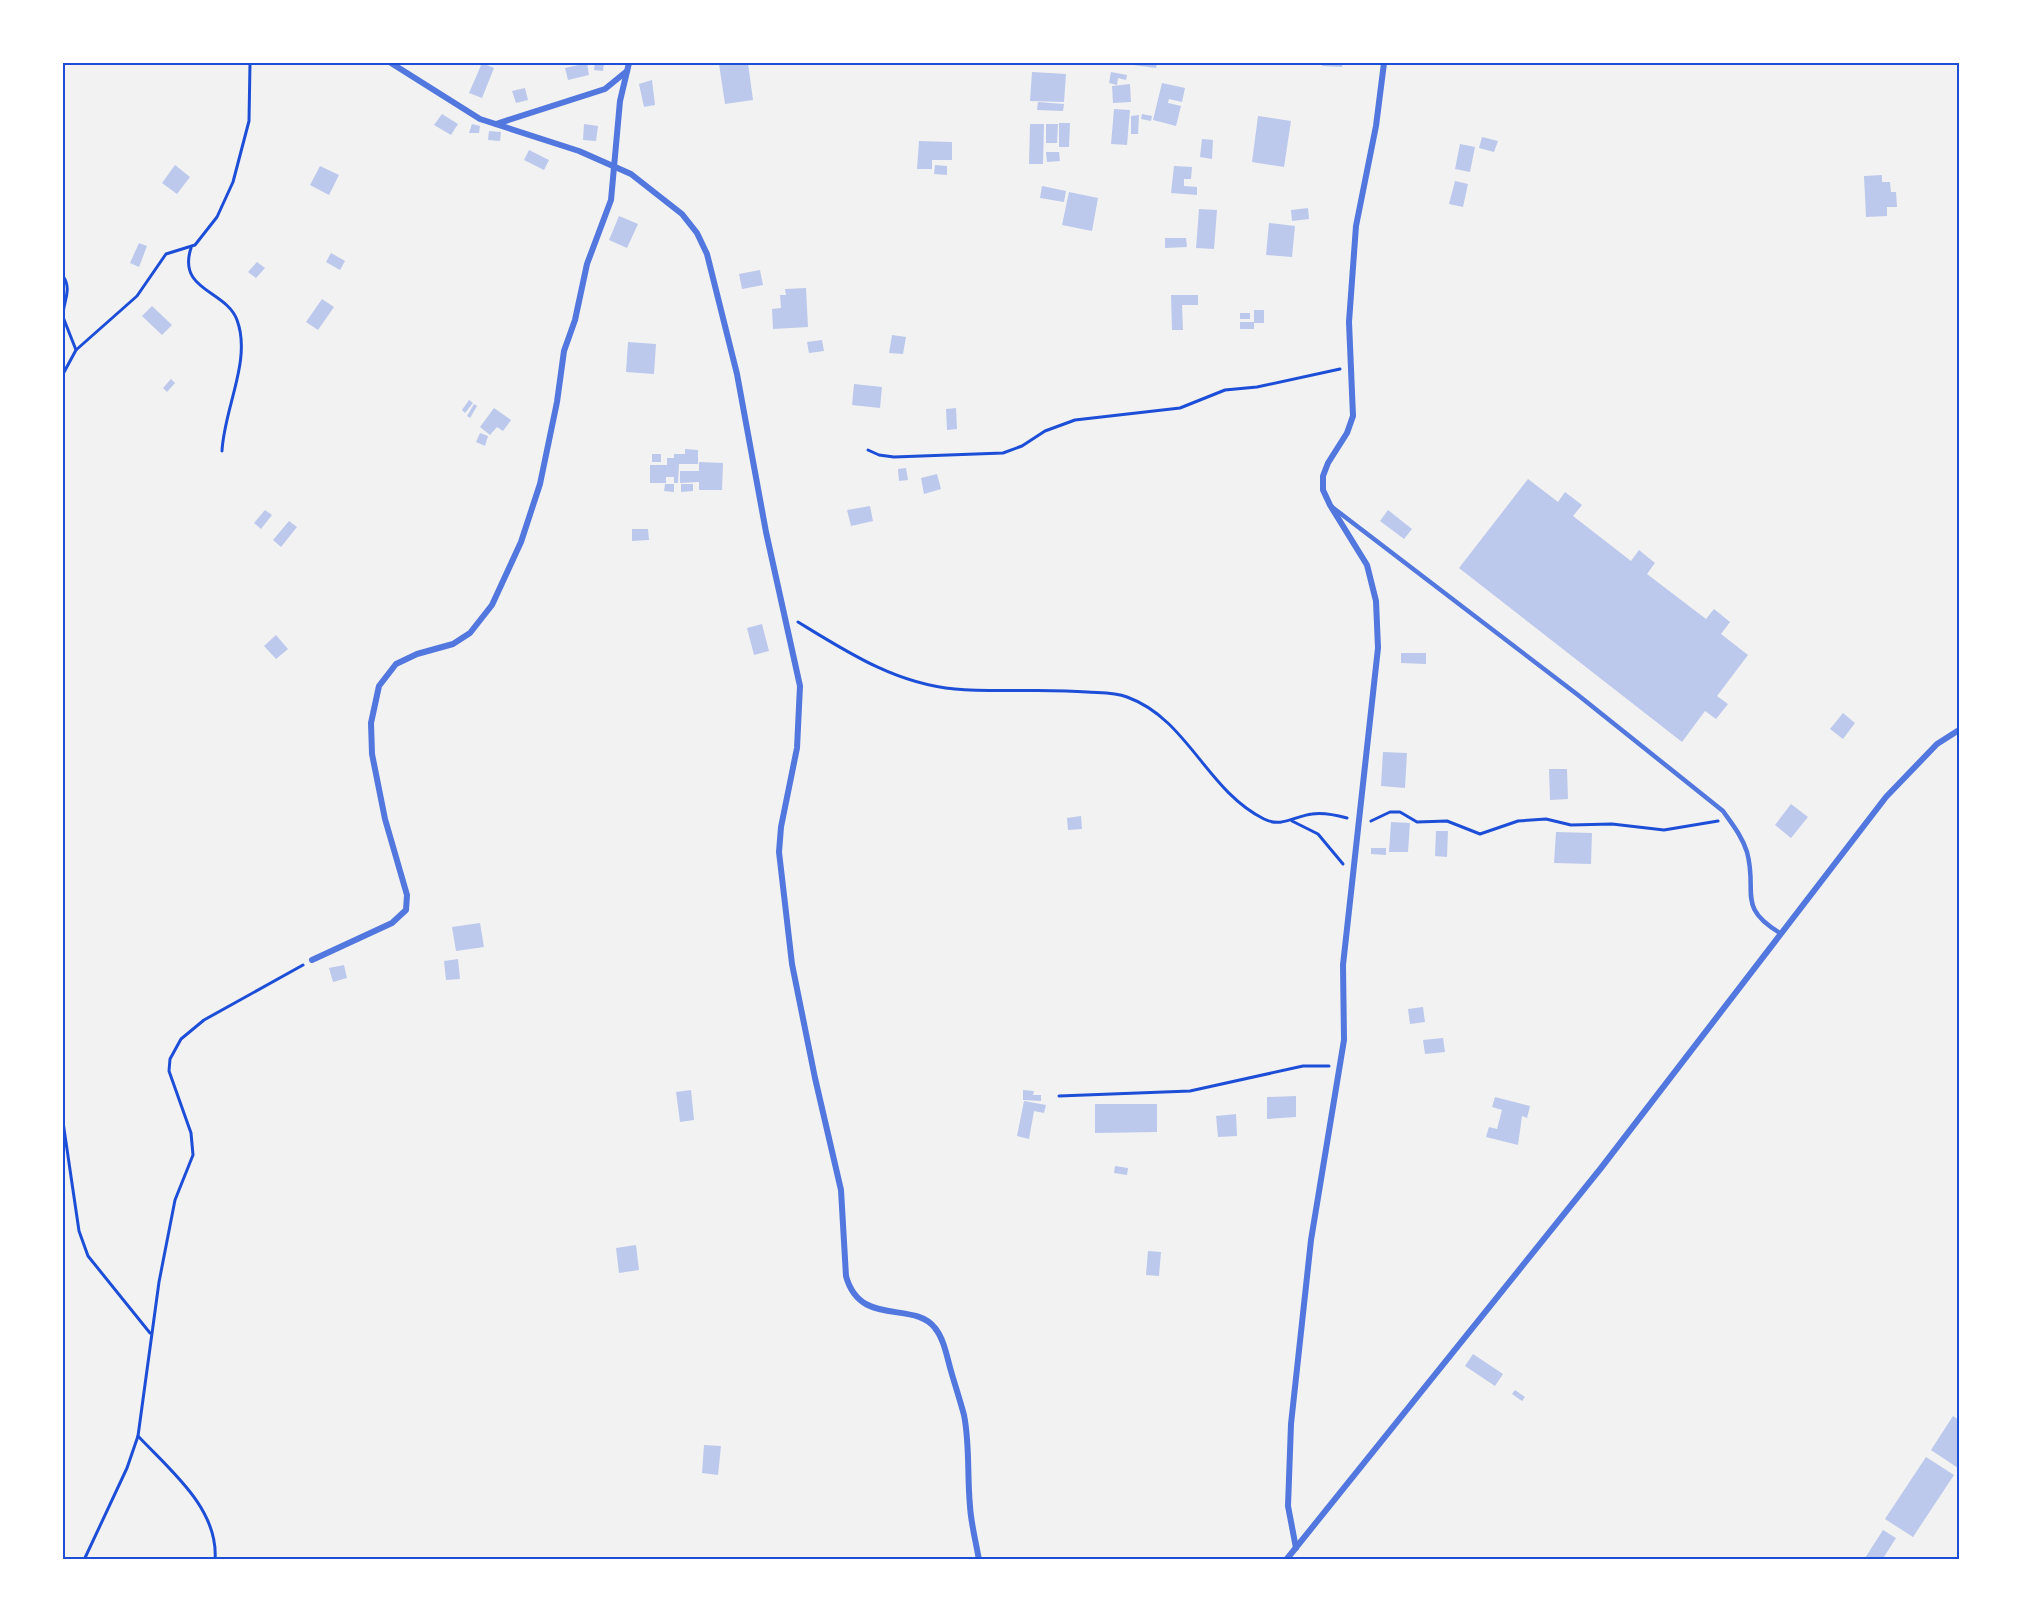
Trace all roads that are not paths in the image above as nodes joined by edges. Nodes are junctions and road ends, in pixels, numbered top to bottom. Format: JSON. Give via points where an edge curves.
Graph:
{"nodes":[{"id":1,"x":392,"y":63,"type":"edge"},
{"id":2,"x":1384,"y":63,"type":"edge"},
{"id":3,"x":629,"y":66,"type":"edge"},
{"id":4,"x":495,"y":124,"type":"junction"},
{"id":5,"x":614,"y":164,"type":"junction"},
{"id":6,"x":1330,"y":505,"type":"junction"},
{"id":7,"x":1959,"y":730,"type":"edge"},
{"id":8,"x":1780,"y":933,"type":"junction"},
{"id":9,"x":312,"y":960,"type":"road end"},
{"id":10,"x":1296,"y":1548,"type":"junction"},
{"id":11,"x":979,"y":1560,"type":"edge"},
{"id":12,"x":1286,"y":1560,"type":"edge"}],
"edges":[{"from":1,"to":4,"type":"street","via":[[451,103]]},
{"from":2,"to":6,"type":"street","via":[[1356,226],[1349,322],[1351,425],[1323,476],[1323,489]]},
{"from":3,"to":4,"type":"street","via":[[605,89]]},
{"from":3,"to":5,"type":"street","via":[[620,101]]},
{"from":4,"to":5,"type":"street"},
{"from":5,"to":9,"type":"street","via":[[608,211],[587,264],[564,351],[534,506],[502,585],[492,606],[470,633],[453,644],[396,664],[379,686],[371,723],[372,754],[406,895],[406,910],[392,923]]},
{"from":5,"to":11,"type":"street","via":[[682,213],[707,254],[737,374],[766,532],[797,664],[801,706],[797,748],[779,852],[792,964],[841,1190],[846,1276],[852,1291],[866,1304],[926,1320],[942,1339],[964,1414],[970,1507]]},
{"from":6,"to":8,"type":"lane","via":[[1638,741],[1728,819],[1747,851],[1755,914]]},
{"from":6,"to":10,"type":"street","via":[[1367,565],[1379,623],[1343,964],[1345,1020],[1340,1067],[1311,1240],[1291,1424],[1288,1506]]},
{"from":7,"to":8,"type":"street","via":[[1912,767]]},
{"from":8,"to":10,"type":"street","via":[[1601,1168]]},
{"from":10,"to":12,"type":"street"}]}
